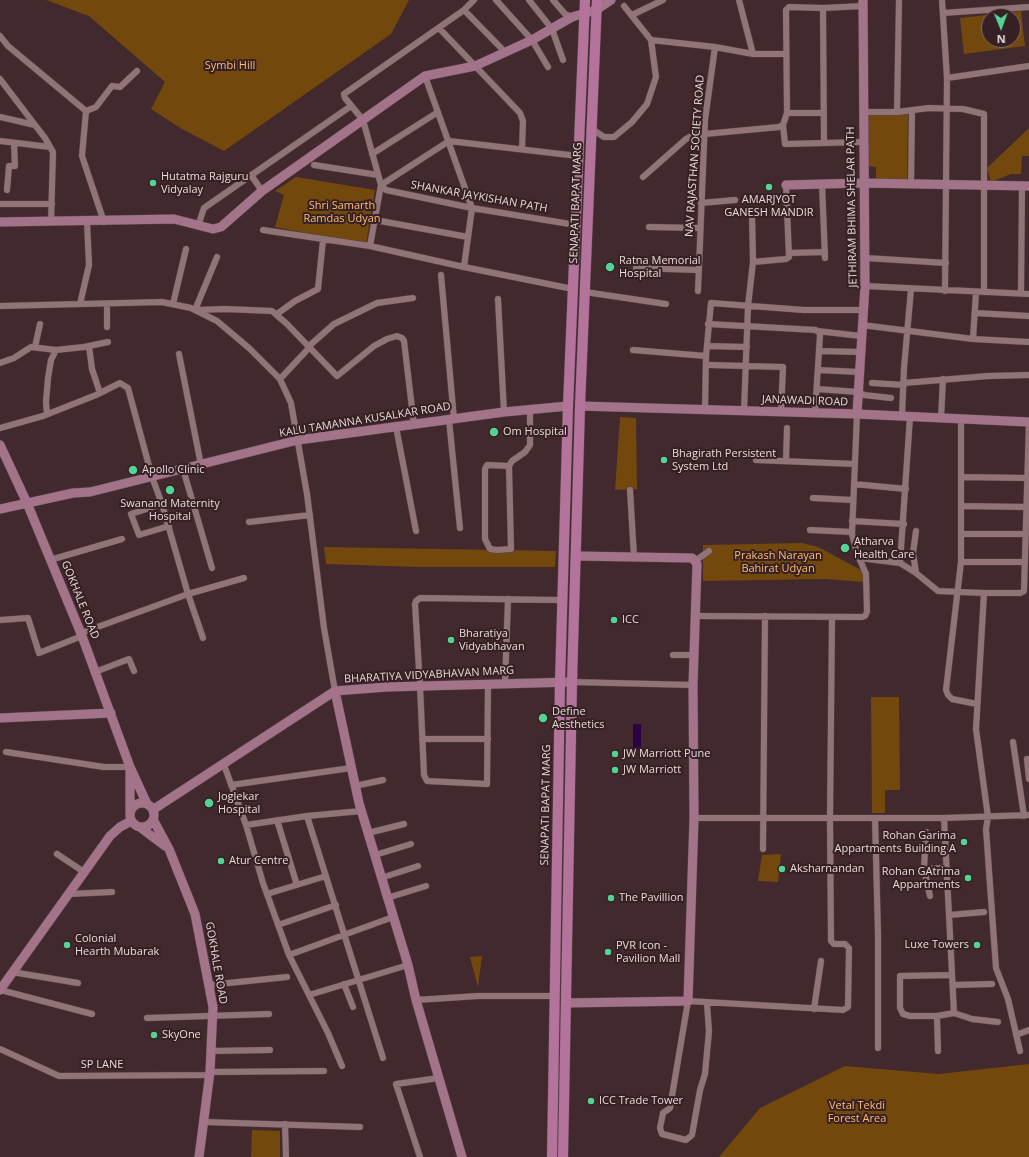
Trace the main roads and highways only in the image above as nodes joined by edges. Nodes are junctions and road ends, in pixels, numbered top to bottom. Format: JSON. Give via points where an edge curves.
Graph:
{"nodes":[{"id":1,"x":585,"y":0,"type":"edge"},
{"id":2,"x":596,"y":5,"type":"edge"},
{"id":3,"x":568,"y":406,"type":"junction"},
{"id":4,"x":580,"y":406,"type":"junction"},
{"id":5,"x":552,"y":1157,"type":"edge"},
{"id":6,"x":562,"y":1157,"type":"edge"}],
"edges":[{"from":1,"to":3,"type":"main road","name":"SENAPATI BAPAT MARG"},
{"from":2,"to":4,"type":"main road","name":"SENAPATI BAPAT MARG"},
{"from":3,"to":4,"type":"main road"},
{"from":3,"to":5,"type":"main road","name":"SENAPATI BAPAT MARG","via":[[560,682]]},
{"from":4,"to":6,"type":"main road","name":"SENAPATI BAPAT MARG"}]}
